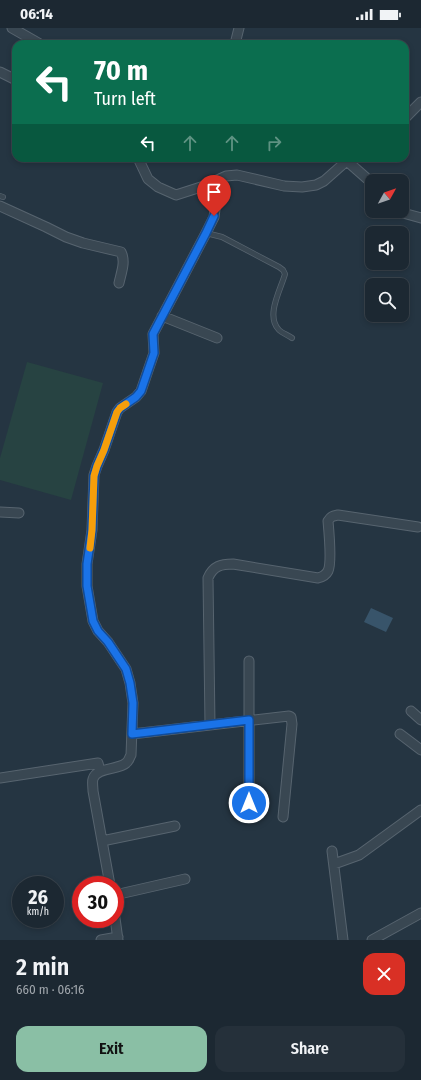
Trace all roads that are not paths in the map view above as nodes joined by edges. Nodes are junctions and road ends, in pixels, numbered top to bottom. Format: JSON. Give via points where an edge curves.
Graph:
{"nodes":[{"id":1,"x":12,"y":28,"type":"edge"},
{"id":2,"x":239,"y":28,"type":"edge"},
{"id":3,"x":33,"y":40,"type":"edge"},
{"id":4,"x":236,"y":40,"type":"edge"},
{"id":5,"x":0,"y":72,"type":"edge"},
{"id":6,"x":12,"y":78,"type":"edge"},
{"id":7,"x":421,"y":102,"type":"edge"},
{"id":8,"x":409,"y":114,"type":"edge"},
{"id":9,"x":140,"y":162,"type":"edge"},
{"id":10,"x":347,"y":162,"type":"edge"},
{"id":11,"x":351,"y":162,"type":"edge"},
{"id":12,"x":365,"y":176,"type":"edge"},
{"id":13,"x":219,"y":180,"type":"junction"},
{"id":14,"x":1,"y":200,"type":"edge"},
{"id":15,"x":409,"y":215,"type":"edge"},
{"id":16,"x":421,"y":218,"type":"edge"},
{"id":17,"x":206,"y":233,"type":"junction"},
{"id":18,"x":119,"y":283,"type":"dead end"},
{"id":19,"x":162,"y":316,"type":"junction"},
{"id":20,"x":217,"y":338,"type":"dead end"},
{"id":21,"x":292,"y":338,"type":"dead end"},
{"id":22,"x":0,"y":512,"type":"edge"},
{"id":23,"x":19,"y":513,"type":"dead end"},
{"id":24,"x":418,"y":527,"type":"dead end"},
{"id":25,"x":249,"y":661,"type":"dead end"},
{"id":26,"x":411,"y":711,"type":"dead end"},
{"id":27,"x":249,"y":720,"type":"junction"},
{"id":28,"x":421,"y":720,"type":"edge"},
{"id":29,"x":210,"y":725,"type":"junction"},
{"id":30,"x":132,"y":734,"type":"junction"},
{"id":31,"x":400,"y":734,"type":"dead end"},
{"id":32,"x":421,"y":750,"type":"edge"},
{"id":33,"x":100,"y":771,"type":"junction"},
{"id":34,"x":0,"y":778,"type":"edge"},
{"id":35,"x":421,"y":810,"type":"edge"},
{"id":36,"x":248,"y":817,"type":"dead end"},
{"id":37,"x":283,"y":817,"type":"dead end"},
{"id":38,"x":175,"y":826,"type":"dead end"},
{"id":39,"x":102,"y":841,"type":"junction"},
{"id":40,"x":332,"y":851,"type":"dead end"},
{"id":41,"x":334,"y":864,"type":"junction"},
{"id":42,"x":108,"y":876,"type":"edge"},
{"id":43,"x":185,"y":879,"type":"dead end"},
{"id":44,"x":124,"y":892,"type":"edge"},
{"id":45,"x":421,"y":913,"type":"edge"},
{"id":46,"x":116,"y":928,"type":"edge"},
{"id":47,"x":118,"y":939,"type":"edge"},
{"id":48,"x":100,"y":940,"type":"edge"},
{"id":49,"x":343,"y":940,"type":"edge"},
{"id":50,"x":372,"y":940,"type":"edge"}],
"edges":[{"from":1,"to":3,"type":"street"},
{"from":2,"to":4,"type":"street"},
{"from":5,"to":6,"type":"street"},
{"from":7,"to":8,"type":"street"},
{"from":9,"to":13,"type":"street","via":[[148,179],[176,195]]},
{"from":10,"to":13,"type":"street","via":[[324,182],[302,187],[284,186],[237,175]]},
{"from":11,"to":12,"type":"street"},
{"from":13,"to":17,"type":"street","via":[[214,216]]},
{"from":14,"to":18,"type":"street","via":[[66,238],[121,252],[123,267]]},
{"from":15,"to":16,"type":"street"},
{"from":17,"to":19,"type":"street"},
{"from":17,"to":21,"type":"lane","via":[[222,237],[283,270],[285,274],[272,316],[279,330]]},
{"from":19,"to":20,"type":"street"},
{"from":19,"to":30,"type":"street","via":[[153,334],[154,353],[141,391],[117,412],[97,466],[87,564],[87,586],[93,621],[126,669],[130,683],[133,703]]},
{"from":22,"to":23,"type":"street"},
{"from":24,"to":29,"type":"street","via":[[338,515],[330,517],[330,556],[328,570],[323,577],[233,564],[214,568],[208,578]]},
{"from":25,"to":27,"type":"street"},
{"from":26,"to":28,"type":"street"},
{"from":27,"to":29,"type":"street"},
{"from":27,"to":36,"type":"street"},
{"from":27,"to":37,"type":"street","via":[[287,715],[291,717]]},
{"from":29,"to":30,"type":"street"},
{"from":30,"to":33,"type":"street","via":[[128,762]]},
{"from":31,"to":32,"type":"street"},
{"from":33,"to":34,"type":"street","via":[[98,763]]},
{"from":33,"to":39,"type":"street","via":[[93,779],[93,791]]},
{"from":35,"to":41,"type":"street","via":[[359,855]]},
{"from":38,"to":39,"type":"street"},
{"from":39,"to":42,"type":"street"},
{"from":40,"to":41,"type":"street"},
{"from":41,"to":49,"type":"street"},
{"from":43,"to":44,"type":"street"},
{"from":45,"to":50,"type":"street"},
{"from":46,"to":47,"type":"street"},
{"from":47,"to":48,"type":"street"}]}
